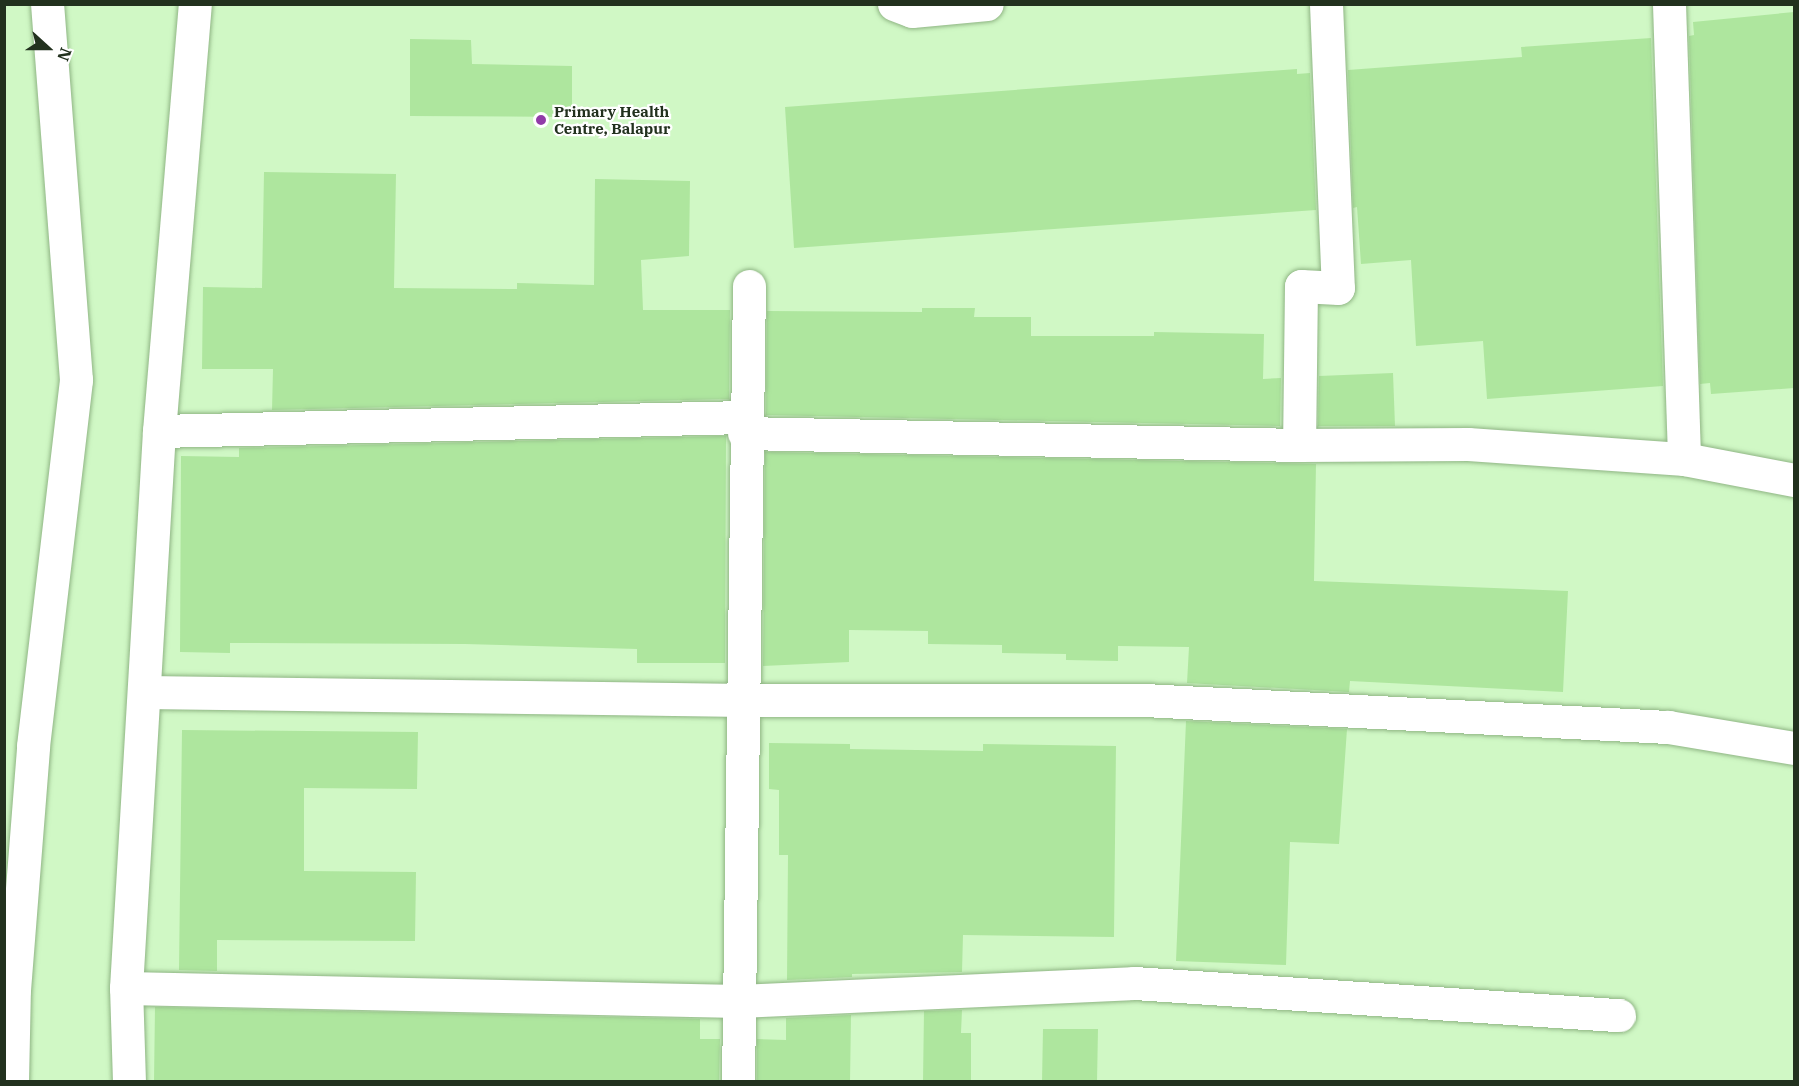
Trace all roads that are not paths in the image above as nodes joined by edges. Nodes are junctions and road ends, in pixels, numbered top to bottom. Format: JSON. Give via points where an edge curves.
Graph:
{"nodes":[{"id":1,"x":47,"y":4,"type":"edge"},
{"id":2,"x":195,"y":4,"type":"edge"},
{"id":3,"x":894,"y":4,"type":"edge"},
{"id":4,"x":987,"y":4,"type":"edge"},
{"id":5,"x":1326,"y":4,"type":"edge"},
{"id":6,"x":1669,"y":4,"type":"edge"},
{"id":7,"x":749,"y":286,"type":"dead end"},
{"id":8,"x":745,"y":425,"type":"junction"},
{"id":9,"x":159,"y":431,"type":"junction"},
{"id":10,"x":1299,"y":445,"type":"junction"},
{"id":11,"x":1684,"y":459,"type":"junction"},
{"id":12,"x":1794,"y":480,"type":"edge"},
{"id":13,"x":145,"y":692,"type":"junction"},
{"id":14,"x":744,"y":700,"type":"junction"},
{"id":15,"x":1794,"y":748,"type":"edge"},
{"id":16,"x":126,"y":988,"type":"junction"},
{"id":17,"x":739,"y":1002,"type":"junction"},
{"id":18,"x":1619,"y":1015,"type":"dead end"},
{"id":19,"x":12,"y":1082,"type":"edge"},
{"id":20,"x":129,"y":1082,"type":"edge"},
{"id":21,"x":738,"y":1082,"type":"edge"}],
"edges":[{"from":1,"to":19,"type":"street","via":[[76,380],[33,746],[14,990]]},
{"from":2,"to":9,"type":"street"},
{"from":3,"to":4,"type":"street","via":[[912,10]]},
{"from":5,"to":10,"type":"street","via":[[1338,288],[1301,286]]},
{"from":6,"to":11,"type":"street"},
{"from":7,"to":8,"type":"street"},
{"from":8,"to":9,"type":"street"},
{"from":8,"to":10,"type":"street"},
{"from":8,"to":14,"type":"street"},
{"from":9,"to":13,"type":"street"},
{"from":10,"to":11,"type":"street","via":[[1468,444]]},
{"from":11,"to":12,"type":"street"},
{"from":13,"to":14,"type":"street"},
{"from":13,"to":16,"type":"street"},
{"from":14,"to":15,"type":"street","via":[[1144,700],[1668,727]]},
{"from":14,"to":17,"type":"street"},
{"from":16,"to":17,"type":"street"},
{"from":16,"to":20,"type":"street"},
{"from":17,"to":18,"type":"street","via":[[1134,984]]},
{"from":17,"to":21,"type":"street"}]}
